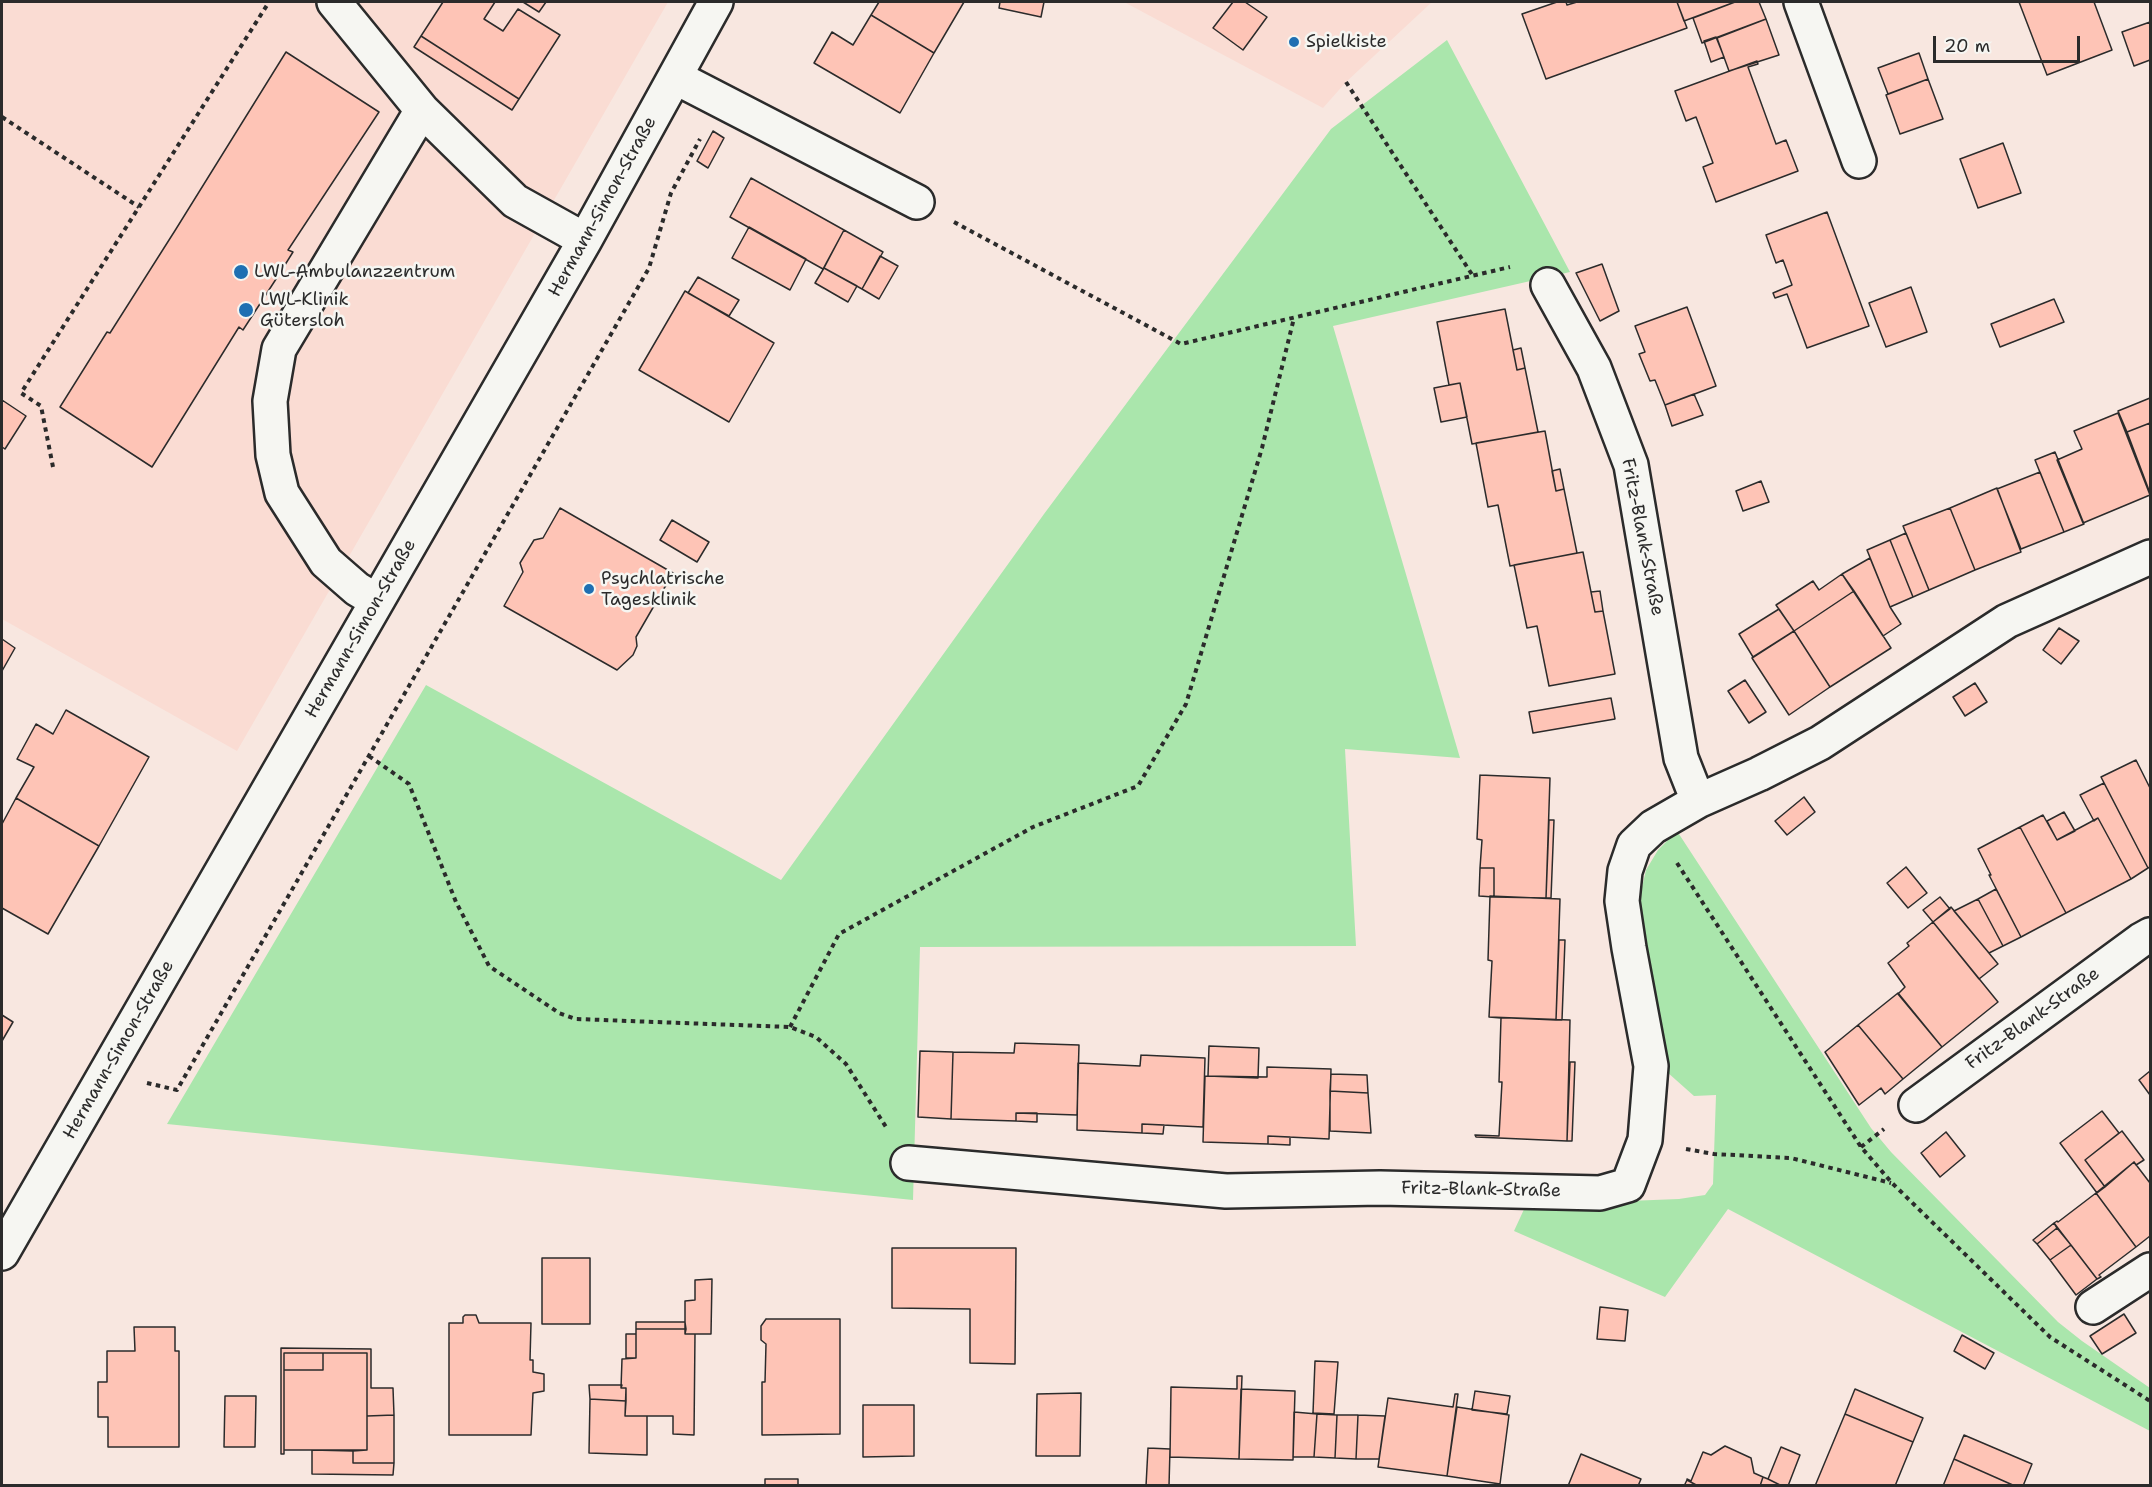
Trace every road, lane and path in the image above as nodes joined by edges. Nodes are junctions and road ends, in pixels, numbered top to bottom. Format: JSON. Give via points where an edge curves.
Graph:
{"nodes":[{"id":1,"x":269,"y":2,"type":"edge"},
{"id":2,"x":334,"y":2,"type":"edge"},
{"id":3,"x":716,"y":2,"type":"edge"},
{"id":4,"x":1801,"y":2,"type":"edge"},
{"id":5,"x":675,"y":77,"type":"junction"},
{"id":6,"x":1346,"y":82,"type":"dead end"},
{"id":7,"x":721,"y":102,"type":"junction"},
{"id":8,"x":422,"y":110,"type":"junction"},
{"id":9,"x":2,"y":117,"type":"edge"},
{"id":10,"x":1859,"y":161,"type":"dead end"},
{"id":11,"x":917,"y":202,"type":"joint"},
{"id":12,"x":140,"y":207,"type":"junction"},
{"id":13,"x":585,"y":240,"type":"junction"},
{"id":14,"x":1473,"y":276,"type":"junction"},
{"id":15,"x":1548,"y":285,"type":"joint"},
{"id":16,"x":1294,"y":318,"type":"junction"},
{"id":17,"x":52,"y":468,"type":"dead end"},
{"id":18,"x":2151,"y":556,"type":"edge"},
{"id":19,"x":377,"y":601,"type":"junction"},
{"id":20,"x":369,"y":756,"type":"junction"},
{"id":21,"x":1698,"y":801,"type":"junction"},
{"id":22,"x":1653,"y":827,"type":"junction"},
{"id":23,"x":2151,"y":935,"type":"edge"},
{"id":24,"x":789,"y":1028,"type":"junction"},
{"id":25,"x":105,"y":1073,"type":"junction"},
{"id":26,"x":1916,"y":1105,"type":"dead end"},
{"id":27,"x":1645,"y":1140,"type":"junction"},
{"id":28,"x":908,"y":1163,"type":"joint"},
{"id":29,"x":1892,"y":1183,"type":"junction"},
{"id":30,"x":2,"y":1253,"type":"edge"},
{"id":31,"x":2151,"y":1270,"type":"edge"},
{"id":32,"x":2093,"y":1307,"type":"dead end"},
{"id":33,"x":2151,"y":1401,"type":"edge"}],
"edges":[{"from":1,"to":12,"type":"path"},
{"from":2,"to":8,"type":"street"},
{"from":3,"to":5,"type":"street","name":"Hermann-Simon-Straße"},
{"from":4,"to":10,"type":"street"},
{"from":5,"to":7,"type":"street"},
{"from":5,"to":13,"type":"street","name":"Hermann-Simon-Straße"},
{"from":6,"to":14,"type":"path"},
{"from":7,"to":11,"type":"street"},
{"from":7,"to":20,"type":"path","via":[[670,193],[649,268]]},
{"from":8,"to":13,"type":"street","via":[[515,201]]},
{"from":8,"to":19,"type":"street","via":[[279,349],[270,401],[273,455],[282,493],[326,562]]},
{"from":9,"to":12,"type":"path"},
{"from":11,"to":16,"type":"path","via":[[1181,344]]},
{"from":12,"to":17,"type":"path","via":[[21,393],[41,406]]},
{"from":13,"to":19,"type":"street","name":"Hermann-Simon-Straße"},
{"from":14,"to":15,"type":"path","via":[[1515,266]]},
{"from":14,"to":16,"type":"path"},
{"from":15,"to":21,"type":"street","name":"Fritz-Blank-Straße","via":[[1594,368],[1631,465],[1681,758]]},
{"from":16,"to":24,"type":"path","via":[[1262,448],[1186,704],[1138,786],[1033,827],[839,934]]},
{"from":18,"to":21,"type":"street","name":"Fritz-Blank-Straße","via":[[2007,621],[1820,743]]},
{"from":19,"to":25,"type":"street","name":"Hermann-Simon-Straße"},
{"from":20,"to":24,"type":"path","via":[[410,784],[456,902],[489,966],[559,1013],[576,1019]]},
{"from":20,"to":25,"type":"path","via":[[177,1090]]},
{"from":21,"to":22,"type":"street","name":"Fritz-Blank-Straße"},
{"from":22,"to":27,"type":"street","name":"Fritz-Blank-Straße","via":[[1634,845],[1625,871],[1622,901],[1651,1066]]},
{"from":22,"to":29,"type":"path","via":[[1861,1147]]},
{"from":23,"to":26,"type":"street","name":"Fritz-Blank-Straße"},
{"from":24,"to":28,"type":"path","via":[[816,1037],[846,1064]]},
{"from":25,"to":30,"type":"street","name":"Hermann-Simon-Straße"},
{"from":27,"to":28,"type":"street","name":"Fritz-Blank-Straße","via":[[1628,1185],[1600,1193],[1380,1188],[1226,1191]]},
{"from":27,"to":29,"type":"path","via":[[1714,1154],[1791,1158]]},
{"from":29,"to":33,"type":"path","via":[[2050,1337]]},
{"from":31,"to":32,"type":"street"}]}
